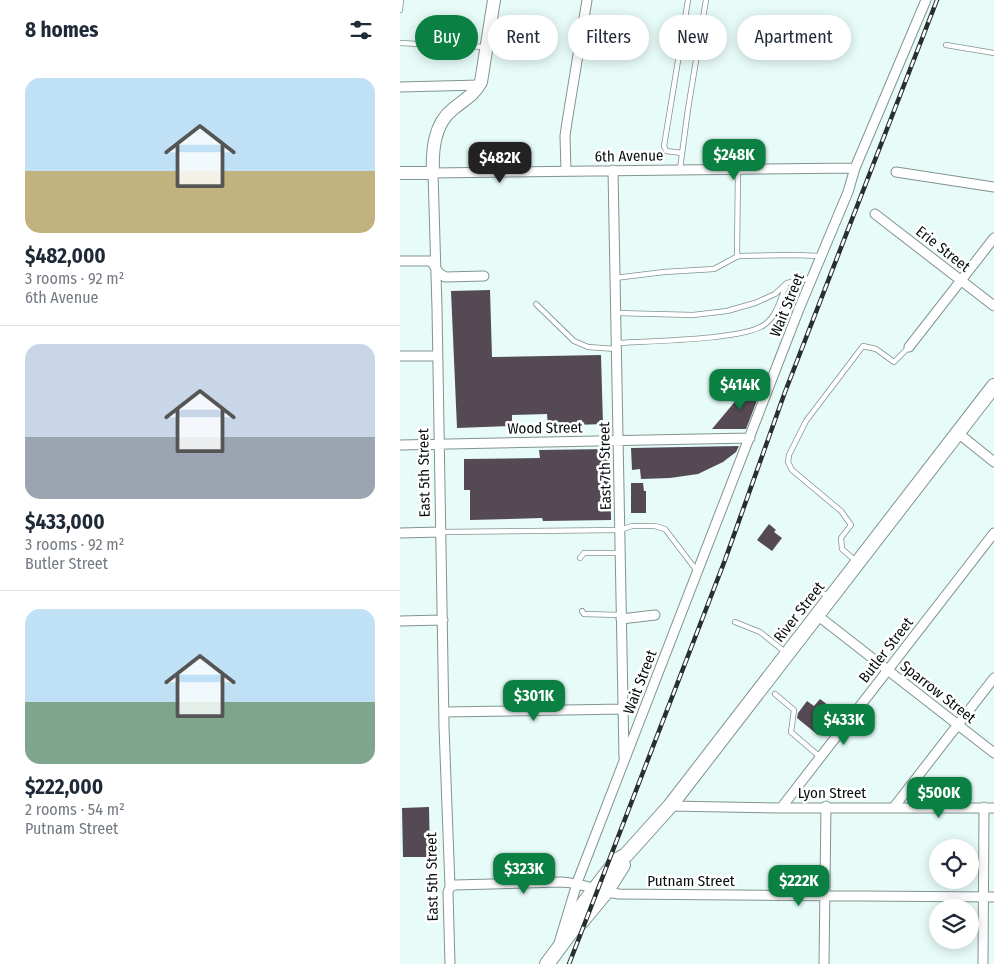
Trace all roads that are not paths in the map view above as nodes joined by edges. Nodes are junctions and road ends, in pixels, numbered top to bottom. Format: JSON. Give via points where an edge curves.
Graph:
{"nodes":[{"id":1,"x":402,"y":0,"type":"edge"},
{"id":2,"x":494,"y":0,"type":"edge"},
{"id":3,"x":587,"y":0,"type":"edge"},
{"id":4,"x":688,"y":0,"type":"edge"},
{"id":5,"x":706,"y":0,"type":"edge"},
{"id":6,"x":926,"y":0,"type":"edge"},
{"id":7,"x":400,"y":10,"type":"edge"},
{"id":8,"x":400,"y":43,"type":"edge"},
{"id":9,"x":415,"y":44,"type":"edge"},
{"id":10,"x":946,"y":45,"type":"dead end"},
{"id":11,"x":478,"y":47,"type":"edge"},
{"id":12,"x":486,"y":47,"type":"junction"},
{"id":13,"x":994,"y":54,"type":"edge"},
{"id":14,"x":480,"y":85,"type":"junction"},
{"id":15,"x":400,"y":87,"type":"edge"},
{"id":16,"x":682,"y":153,"type":"junction"},
{"id":17,"x":855,"y":168,"type":"junction"},
{"id":18,"x":680,"y":169,"type":"junction"},
{"id":19,"x":738,"y":169,"type":"junction"},
{"id":20,"x":613,"y":170,"type":"junction"},
{"id":21,"x":566,"y":171,"type":"junction"},
{"id":22,"x":896,"y":172,"type":"dead end"},
{"id":23,"x":400,"y":173,"type":"edge"},
{"id":24,"x":433,"y":173,"type":"junction"},
{"id":25,"x":994,"y":187,"type":"edge"},
{"id":26,"x":876,"y":214,"type":"dead end"},
{"id":27,"x":994,"y":238,"type":"edge"},
{"id":28,"x":822,"y":256,"type":"junction"},
{"id":29,"x":736,"y":257,"type":"junction"},
{"id":30,"x":400,"y":260,"type":"edge"},
{"id":31,"x":436,"y":266,"type":"junction"},
{"id":32,"x":484,"y":276,"type":"dead end"},
{"id":33,"x":615,"y":278,"type":"junction"},
{"id":34,"x":812,"y":278,"type":"junction"},
{"id":35,"x":961,"y":280,"type":"junction"},
{"id":36,"x":787,"y":283,"type":"junction"},
{"id":37,"x":536,"y":304,"type":"dead end"},
{"id":38,"x":994,"y":306,"type":"edge"},
{"id":39,"x":616,"y":313,"type":"junction"},
{"id":40,"x":616,"y":346,"type":"junction"},
{"id":41,"x":909,"y":348,"type":"joint"},
{"id":42,"x":400,"y":356,"type":"edge"},
{"id":43,"x":438,"y":356,"type":"junction"},
{"id":44,"x":994,"y":386,"type":"edge"},
{"id":45,"x":958,"y":433,"type":"junction"},
{"id":46,"x":750,"y":438,"type":"junction"},
{"id":47,"x":618,"y":440,"type":"junction"},
{"id":48,"x":440,"y":444,"type":"junction"},
{"id":49,"x":400,"y":445,"type":"edge"},
{"id":50,"x":994,"y":462,"type":"edge"},
{"id":51,"x":620,"y":530,"type":"junction"},
{"id":52,"x":441,"y":532,"type":"junction"},
{"id":53,"x":400,"y":533,"type":"edge"},
{"id":54,"x":994,"y":533,"type":"edge"},
{"id":55,"x":620,"y":553,"type":"junction"},
{"id":56,"x":580,"y":558,"type":"dead end"},
{"id":57,"x":858,"y":563,"type":"junction"},
{"id":58,"x":698,"y":572,"type":"junction"},
{"id":59,"x":815,"y":587,"type":"dead end"},
{"id":60,"x":830,"y":598,"type":"junction"},
{"id":61,"x":582,"y":610,"type":"dead end"},
{"id":62,"x":655,"y":615,"type":"dead end"},
{"id":63,"x":817,"y":616,"type":"junction"},
{"id":64,"x":621,"y":617,"type":"junction"},
{"id":65,"x":443,"y":620,"type":"junction"},
{"id":66,"x":400,"y":621,"type":"edge"},
{"id":67,"x":736,"y":622,"type":"dead end"},
{"id":68,"x":787,"y":654,"type":"junction"},
{"id":69,"x":888,"y":670,"type":"junction"},
{"id":70,"x":994,"y":678,"type":"edge"},
{"id":71,"x":775,"y":694,"type":"dead end"},
{"id":72,"x":623,"y":709,"type":"junction"},
{"id":73,"x":444,"y":712,"type":"junction"},
{"id":74,"x":958,"y":725,"type":"junction"},
{"id":75,"x":994,"y":753,"type":"edge"},
{"id":76,"x":820,"y":757,"type":"junction"},
{"id":77,"x":624,"y":762,"type":"junction"},
{"id":78,"x":670,"y":806,"type":"junction"},
{"id":79,"x":826,"y":806,"type":"junction"},
{"id":80,"x":894,"y":807,"type":"junction"},
{"id":81,"x":984,"y":807,"type":"junction"},
{"id":82,"x":782,"y":808,"type":"junction"},
{"id":83,"x":994,"y":808,"type":"edge"},
{"id":84,"x":577,"y":883,"type":"junction"},
{"id":85,"x":450,"y":887,"type":"junction"},
{"id":86,"x":600,"y":890,"type":"junction"},
{"id":87,"x":825,"y":895,"type":"junction"},
{"id":88,"x":983,"y":897,"type":"junction"},
{"id":89,"x":994,"y":897,"type":"edge"},
{"id":90,"x":556,"y":952,"type":"junction"},
{"id":91,"x":450,"y":964,"type":"edge"},
{"id":92,"x":548,"y":964,"type":"edge"},
{"id":93,"x":824,"y":964,"type":"edge"},
{"id":94,"x":983,"y":964,"type":"edge"}],
"edges":[{"from":1,"to":7,"type":"lane"},
{"from":2,"to":12,"type":"main road"},
{"from":3,"to":21,"type":"street","via":[[566,129]]},
{"from":4,"to":16,"type":"lane","via":[[664,146],[666,151]]},
{"from":5,"to":16,"type":"lane"},
{"from":6,"to":17,"type":"street","name":"Wait Street"},
{"from":8,"to":9,"type":"lane"},
{"from":10,"to":13,"type":"lane"},
{"from":11,"to":12,"type":"lane"},
{"from":12,"to":14,"type":"main road"},
{"from":14,"to":15,"type":"street"},
{"from":14,"to":24,"type":"main road","name":"East 5th Street","via":[[451,110],[440,125],[433,148]]},
{"from":16,"to":18,"type":"lane"},
{"from":17,"to":19,"type":"street","name":"6th Avenue"},
{"from":17,"to":28,"type":"street","name":"Wait Street"},
{"from":18,"to":19,"type":"street","name":"6th Avenue"},
{"from":18,"to":20,"type":"street","name":"6th Avenue"},
{"from":19,"to":29,"type":"lane"},
{"from":20,"to":21,"type":"street","name":"6th Avenue"},
{"from":20,"to":33,"type":"street","name":"East 7th Street"},
{"from":21,"to":24,"type":"street","name":"6th Avenue"},
{"from":22,"to":25,"type":"street"},
{"from":23,"to":24,"type":"main road"},
{"from":24,"to":31,"type":"street","name":"East 5th Street"},
{"from":26,"to":35,"type":"street","name":"Erie Street"},
{"from":27,"to":35,"type":"street"},
{"from":28,"to":29,"type":"lane"},
{"from":28,"to":34,"type":"street","name":"Wait Street"},
{"from":29,"to":33,"type":"lane","via":[[714,269]]},
{"from":30,"to":31,"type":"street","via":[[426,260]]},
{"from":31,"to":32,"type":"street","via":[[445,276]]},
{"from":31,"to":43,"type":"street","name":"East 5th Street"},
{"from":33,"to":39,"type":"street","name":"East 7th Street"},
{"from":34,"to":36,"type":"lane"},
{"from":34,"to":46,"type":"street","name":"Wait Street"},
{"from":35,"to":38,"type":"street","name":"Erie Street"},
{"from":35,"to":41,"type":"street"},
{"from":36,"to":39,"type":"lane","via":[[775,294],[727,311],[693,315]]},
{"from":36,"to":40,"type":"lane","via":[[774,315],[763,326],[743,333]]},
{"from":37,"to":40,"type":"lane","via":[[574,341],[588,347]]},
{"from":39,"to":40,"type":"street","name":"East 7th Street"},
{"from":40,"to":47,"type":"street","name":"East 7th Street"},
{"from":41,"to":57,"type":"lane","via":[[894,362],[876,349],[863,346],[806,421],[789,455],[792,470],[842,511],[851,525],[841,538],[842,549]]},
{"from":42,"to":43,"type":"street"},
{"from":43,"to":48,"type":"street","name":"East 5th Street"},
{"from":44,"to":45,"type":"main road","name":"River Street"},
{"from":45,"to":50,"type":"street"},
{"from":45,"to":57,"type":"main road","name":"River Street"},
{"from":46,"to":47,"type":"street","name":"Wood Street"},
{"from":46,"to":58,"type":"street","name":"Wait Street"},
{"from":47,"to":48,"type":"street","name":"Wood Street"},
{"from":47,"to":51,"type":"street","name":"East 7th Street"},
{"from":48,"to":49,"type":"street","name":"Wood Street"},
{"from":48,"to":52,"type":"street","name":"East 5th Street"},
{"from":51,"to":52,"type":"lane"},
{"from":51,"to":55,"type":"street","name":"East 7th Street"},
{"from":51,"to":58,"type":"lane","via":[[632,526],[665,529]]},
{"from":52,"to":53,"type":"street"},
{"from":52,"to":65,"type":"street","name":"East 5th Street"},
{"from":54,"to":69,"type":"street","name":"Butler Street"},
{"from":55,"to":56,"type":"lane","via":[[584,553]]},
{"from":55,"to":64,"type":"street","name":"East 7th Street"},
{"from":57,"to":60,"type":"main road","name":"River Street"},
{"from":58,"to":77,"type":"street","name":"Wait Street"},
{"from":59,"to":60,"type":"lane"},
{"from":60,"to":63,"type":"main road","name":"River Street"},
{"from":61,"to":64,"type":"lane","via":[[584,614]]},
{"from":62,"to":64,"type":"street"},
{"from":63,"to":68,"type":"main road","name":"River Street"},
{"from":63,"to":69,"type":"street","name":"Sparrow Street"},
{"from":64,"to":72,"type":"street","name":"East 7th Street"},
{"from":65,"to":66,"type":"street"},
{"from":65,"to":73,"type":"street","name":"East 5th Street"},
{"from":67,"to":68,"type":"lane","via":[[760,632]]},
{"from":68,"to":78,"type":"main road","name":"River Street"},
{"from":69,"to":74,"type":"street","name":"Sparrow Street"},
{"from":69,"to":76,"type":"street","name":"Butler Street"},
{"from":70,"to":74,"type":"street"},
{"from":71,"to":76,"type":"lane","via":[[794,710],[791,732]]},
{"from":72,"to":73,"type":"street"},
{"from":72,"to":77,"type":"street","name":"East 7th Street"},
{"from":73,"to":85,"type":"street","name":"East 5th Street"},
{"from":74,"to":75,"type":"street","name":"Sparrow Street"},
{"from":74,"to":80,"type":"street"},
{"from":76,"to":82,"type":"street","name":"Butler Street"},
{"from":77,"to":84,"type":"street","name":"Wait Street"},
{"from":78,"to":82,"type":"street","name":"Lyon Street"},
{"from":78,"to":86,"type":"main road","name":"River Street"},
{"from":79,"to":80,"type":"street","name":"Lyon Street"},
{"from":79,"to":82,"type":"street","name":"Lyon Street"},
{"from":79,"to":87,"type":"street"},
{"from":80,"to":81,"type":"street","name":"Lyon Street"},
{"from":81,"to":83,"type":"street","name":"Lyon Street"},
{"from":81,"to":88,"type":"street"},
{"from":84,"to":85,"type":"street","name":"Putnam Street","via":[[455,884]]},
{"from":84,"to":86,"type":"street","name":"Putnam Street"},
{"from":84,"to":90,"type":"street","name":"Wait Street"},
{"from":85,"to":91,"type":"street","name":"East 5th Street"},
{"from":86,"to":87,"type":"street","name":"Putnam Street","via":[[618,894]]},
{"from":86,"to":90,"type":"main road","name":"River Street","via":[[582,922]]},
{"from":87,"to":88,"type":"street","name":"Putnam Street"},
{"from":87,"to":93,"type":"street"},
{"from":88,"to":89,"type":"street","name":"Putnam Street"},
{"from":88,"to":94,"type":"street"},
{"from":90,"to":92,"type":"main road","name":"River Street"}]}
